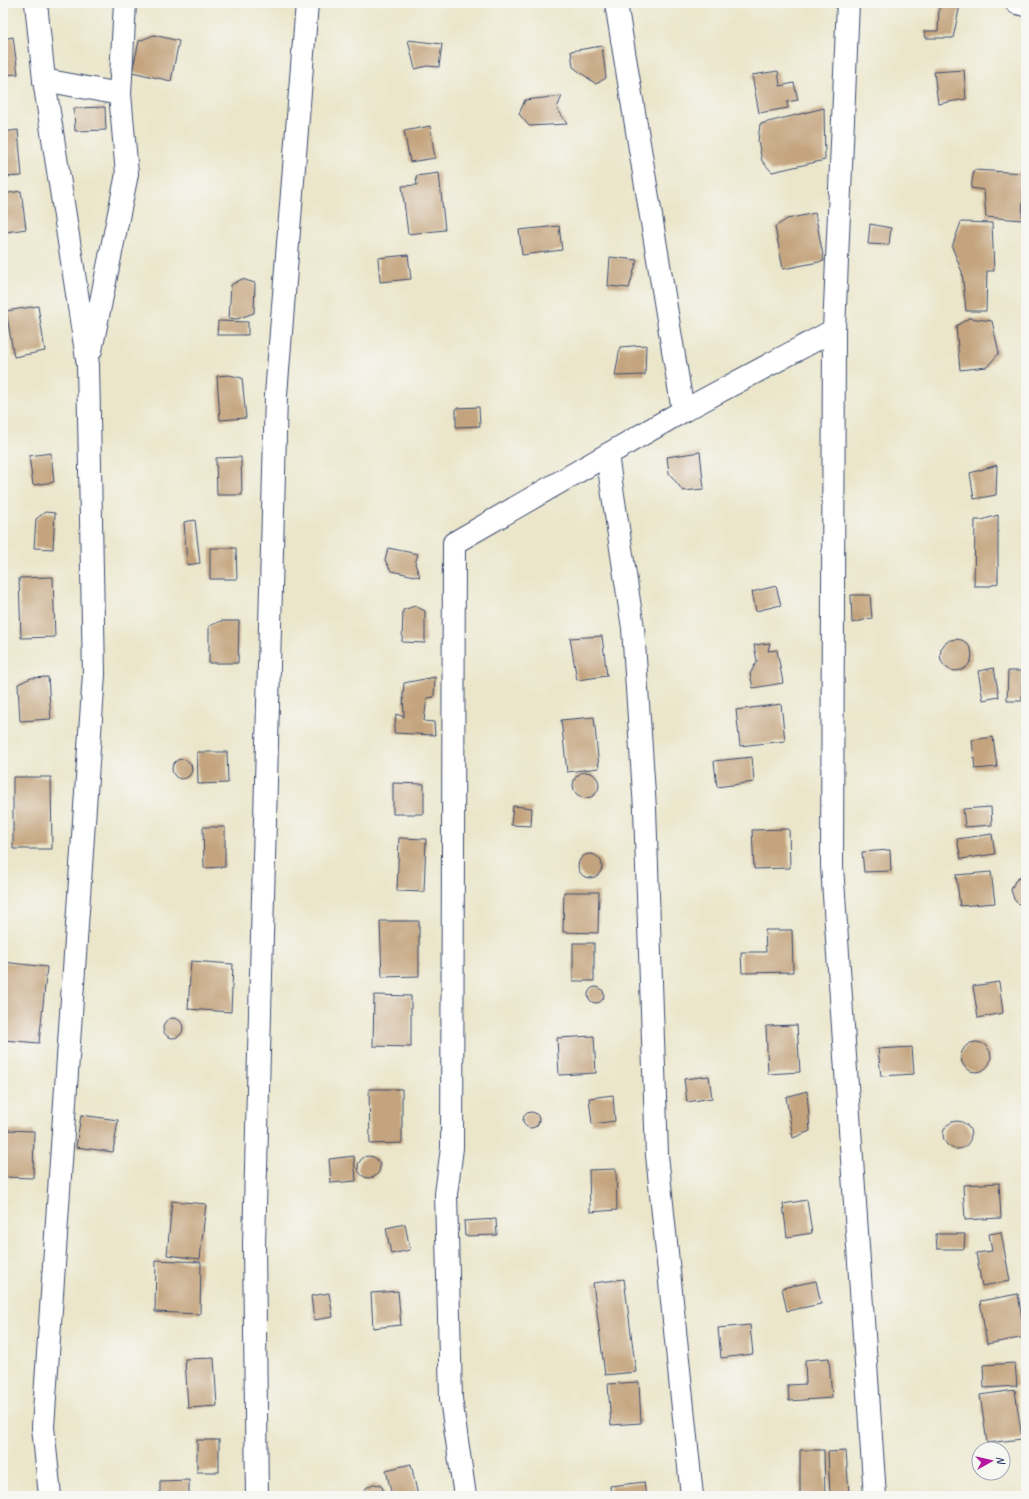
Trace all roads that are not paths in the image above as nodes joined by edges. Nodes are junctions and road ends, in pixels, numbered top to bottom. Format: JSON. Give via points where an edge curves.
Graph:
{"nodes":[{"id":1,"x":36,"y":3,"type":"edge"},
{"id":2,"x":125,"y":3,"type":"edge"},
{"id":3,"x":307,"y":3,"type":"edge"},
{"id":4,"x":616,"y":3,"type":"edge"},
{"id":5,"x":848,"y":3,"type":"edge"},
{"id":6,"x":1017,"y":3,"type":"edge"},
{"id":7,"x":1026,"y":5,"type":"edge"},
{"id":8,"x":44,"y":80,"type":"junction"},
{"id":9,"x":120,"y":94,"type":"junction"},
{"id":10,"x":834,"y":330,"type":"junction"},
{"id":11,"x":88,"y":365,"type":"junction"},
{"id":12,"x":683,"y":411,"type":"junction"},
{"id":13,"x":607,"y":455,"type":"junction"},
{"id":14,"x":50,"y":1496,"type":"edge"},
{"id":15,"x":257,"y":1496,"type":"edge"},
{"id":16,"x":465,"y":1496,"type":"edge"},
{"id":17,"x":692,"y":1496,"type":"edge"},
{"id":18,"x":874,"y":1496,"type":"edge"}],
"edges":[{"from":1,"to":8,"type":"street"},
{"from":2,"to":9,"type":"street"},
{"from":3,"to":15,"type":"street","via":[[276,395],[254,1245]]},
{"from":4,"to":12,"type":"street"},
{"from":5,"to":10,"type":"street"},
{"from":6,"to":7,"type":"street"},
{"from":8,"to":9,"type":"street"},
{"from":8,"to":11,"type":"street"},
{"from":9,"to":11,"type":"street","via":[[127,174]]},
{"from":10,"to":12,"type":"street"},
{"from":10,"to":18,"type":"street","via":[[832,866]]},
{"from":11,"to":14,"type":"street","via":[[94,674],[44,1427]]},
{"from":12,"to":13,"type":"street"},
{"from":13,"to":16,"type":"street","via":[[454,543],[452,1140],[446,1194],[451,1399]]},
{"from":13,"to":17,"type":"street","via":[[633,628],[645,809],[658,1155]]}]}
